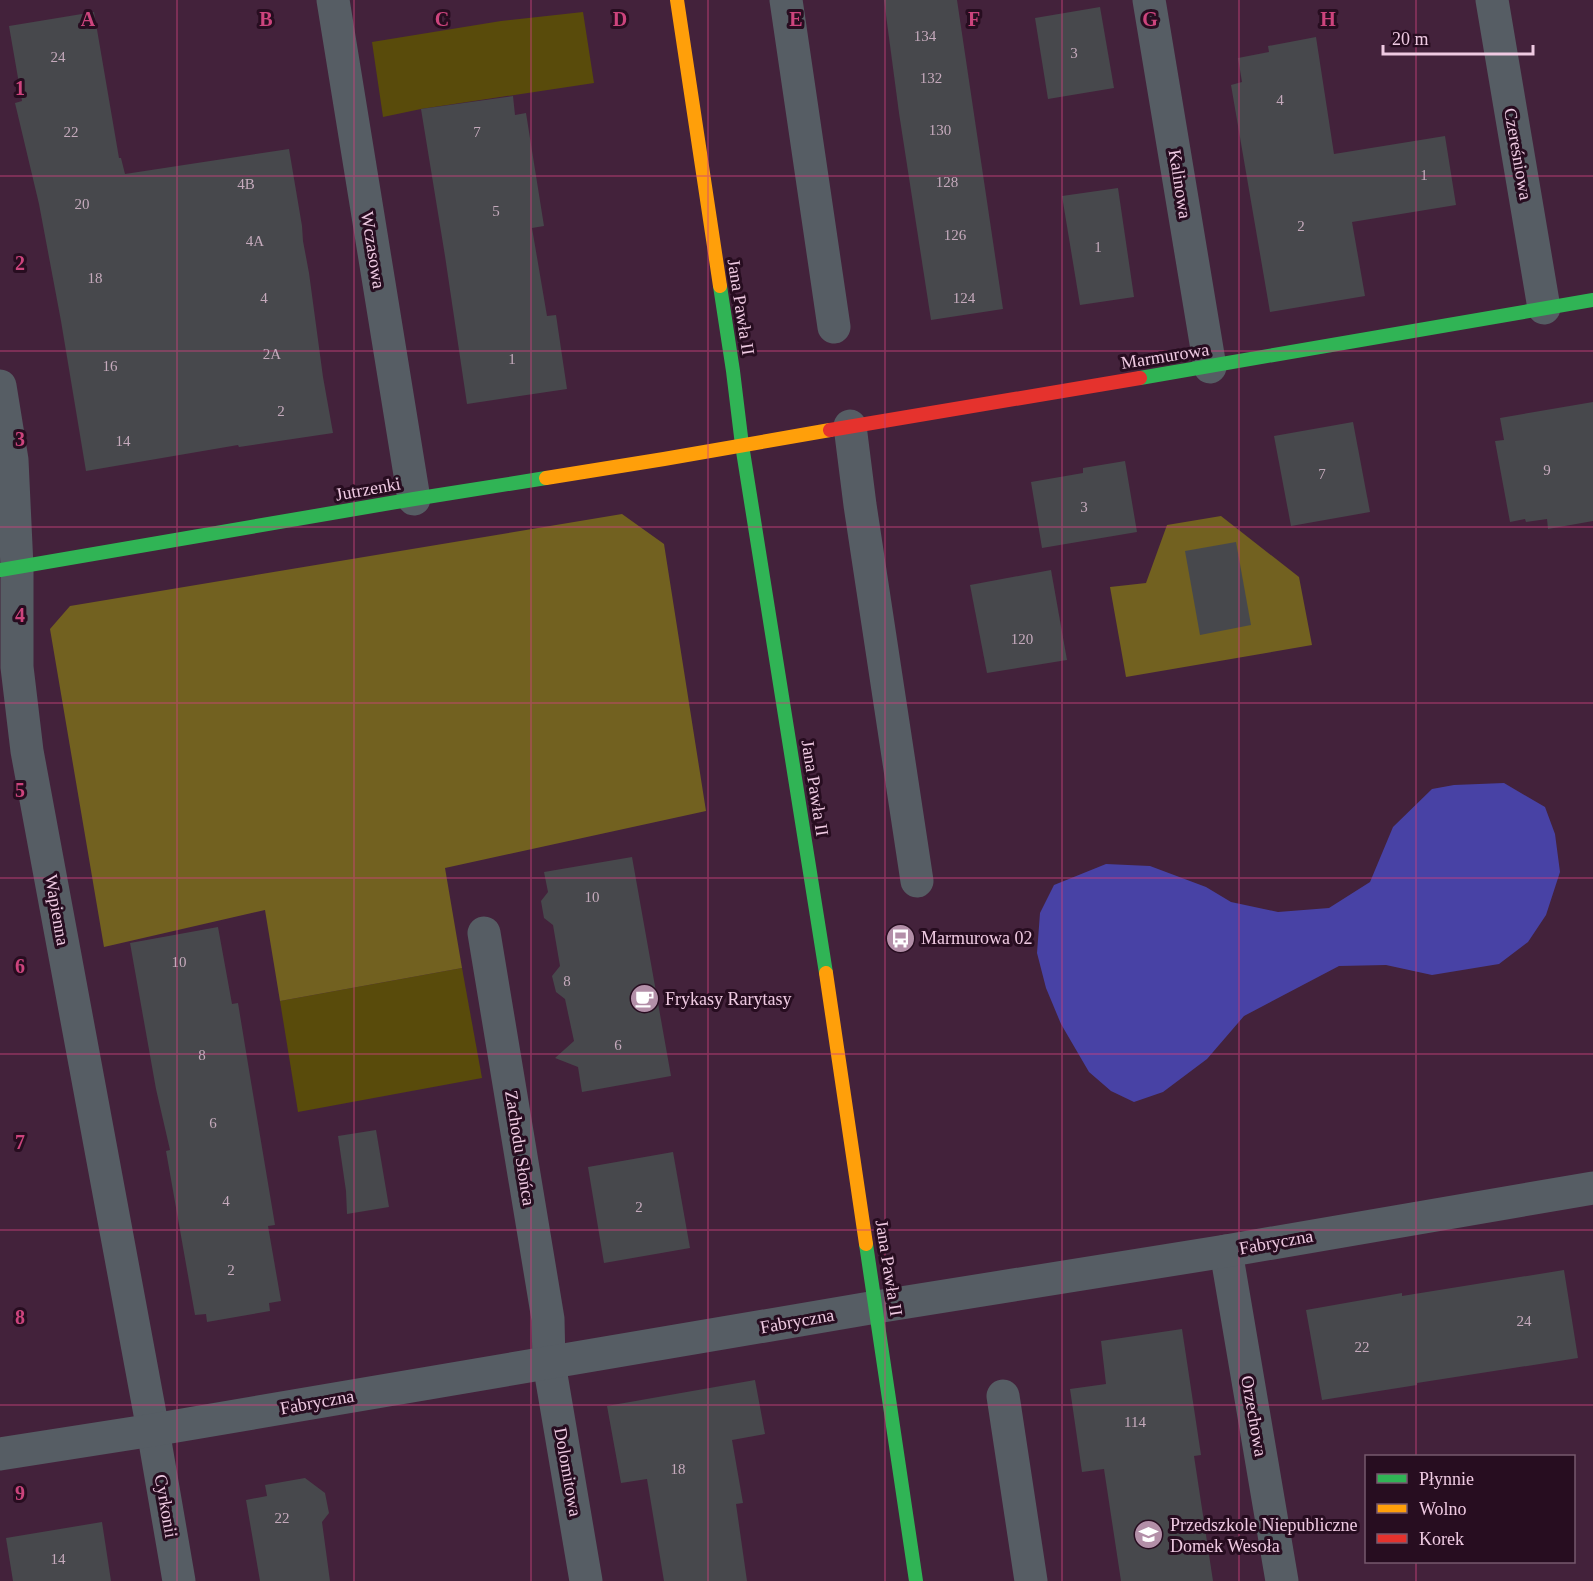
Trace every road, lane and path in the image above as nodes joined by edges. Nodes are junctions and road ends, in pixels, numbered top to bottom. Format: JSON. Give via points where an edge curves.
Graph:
{"nodes":[{"id":1,"x":333,"y":0,"type":"edge"},
{"id":2,"x":676,"y":0,"type":"edge"},
{"id":3,"x":786,"y":0,"type":"edge"},
{"id":4,"x":1149,"y":0,"type":"edge"},
{"id":5,"x":1492,"y":0,"type":"edge"},
{"id":6,"x":1593,"y":300,"type":"edge"},
{"id":7,"x":1544,"y":309,"type":"junction"},
{"id":8,"x":834,"y":327,"type":"dead end"},
{"id":9,"x":1210,"y":367,"type":"junction"},
{"id":10,"x":0,"y":386,"type":"edge"},
{"id":11,"x":850,"y":426,"type":"junction"},
{"id":12,"x":742,"y":445,"type":"junction"},
{"id":13,"x":414,"y":499,"type":"junction"},
{"id":14,"x":9,"y":569,"type":"edge"},
{"id":15,"x":917,"y":881,"type":"dead end"},
{"id":16,"x":484,"y":933,"type":"dead end"},
{"id":17,"x":1593,"y":1188,"type":"edge"},
{"id":18,"x":1226,"y":1251,"type":"junction"},
{"id":19,"x":876,"y":1307,"type":"junction"},
{"id":20,"x":549,"y":1363,"type":"junction"},
{"id":21,"x":1003,"y":1396,"type":"dead end"},
{"id":22,"x":153,"y":1430,"type":"junction"},
{"id":23,"x":0,"y":1454,"type":"edge"},
{"id":24,"x":179,"y":1581,"type":"edge"},
{"id":25,"x":586,"y":1581,"type":"edge"},
{"id":26,"x":916,"y":1581,"type":"edge"},
{"id":27,"x":1031,"y":1581,"type":"edge"},
{"id":28,"x":1282,"y":1581,"type":"edge"}],
"edges":[{"from":1,"to":13,"type":"street","name":"Wczasowa"},
{"from":2,"to":12,"type":"street","name":"Jana Pawła II"},
{"from":3,"to":8,"type":"street"},
{"from":4,"to":9,"type":"street","name":"Kalinowa"},
{"from":5,"to":7,"type":"street","name":"Czereśniowa"},
{"from":6,"to":7,"type":"street","name":"Marmurowa"},
{"from":7,"to":9,"type":"street","name":"Marmurowa"},
{"from":9,"to":11,"type":"street","name":"Marmurowa"},
{"from":10,"to":14,"type":"street","name":"Wapienna","via":[[12,460]]},
{"from":11,"to":12,"type":"street","name":"Marmurowa"},
{"from":11,"to":15,"type":"street"},
{"from":12,"to":13,"type":"street","name":"Jutrzenki"},
{"from":12,"to":19,"type":"street","name":"Jana Pawła II"},
{"from":13,"to":14,"type":"street","name":"Jutrzenki"},
{"from":14,"to":22,"type":"street","name":"Wapienna","via":[[27,751]]},
{"from":16,"to":20,"type":"street","name":"Zachodu Słońca","via":[[548,1319]]},
{"from":17,"to":18,"type":"street","name":"Fabryczna"},
{"from":18,"to":19,"type":"street","name":"Fabryczna"},
{"from":18,"to":28,"type":"street","name":"Orzechowa"},
{"from":19,"to":20,"type":"street","name":"Fabryczna"},
{"from":19,"to":26,"type":"street","name":"Jana Pawła II"},
{"from":20,"to":22,"type":"street","name":"Fabryczna"},
{"from":20,"to":25,"type":"street","name":"Dolomitowa"},
{"from":21,"to":27,"type":"street"},
{"from":22,"to":23,"type":"street","name":"Fabryczna"},
{"from":22,"to":24,"type":"street","name":"Cyrkonii"}]}
